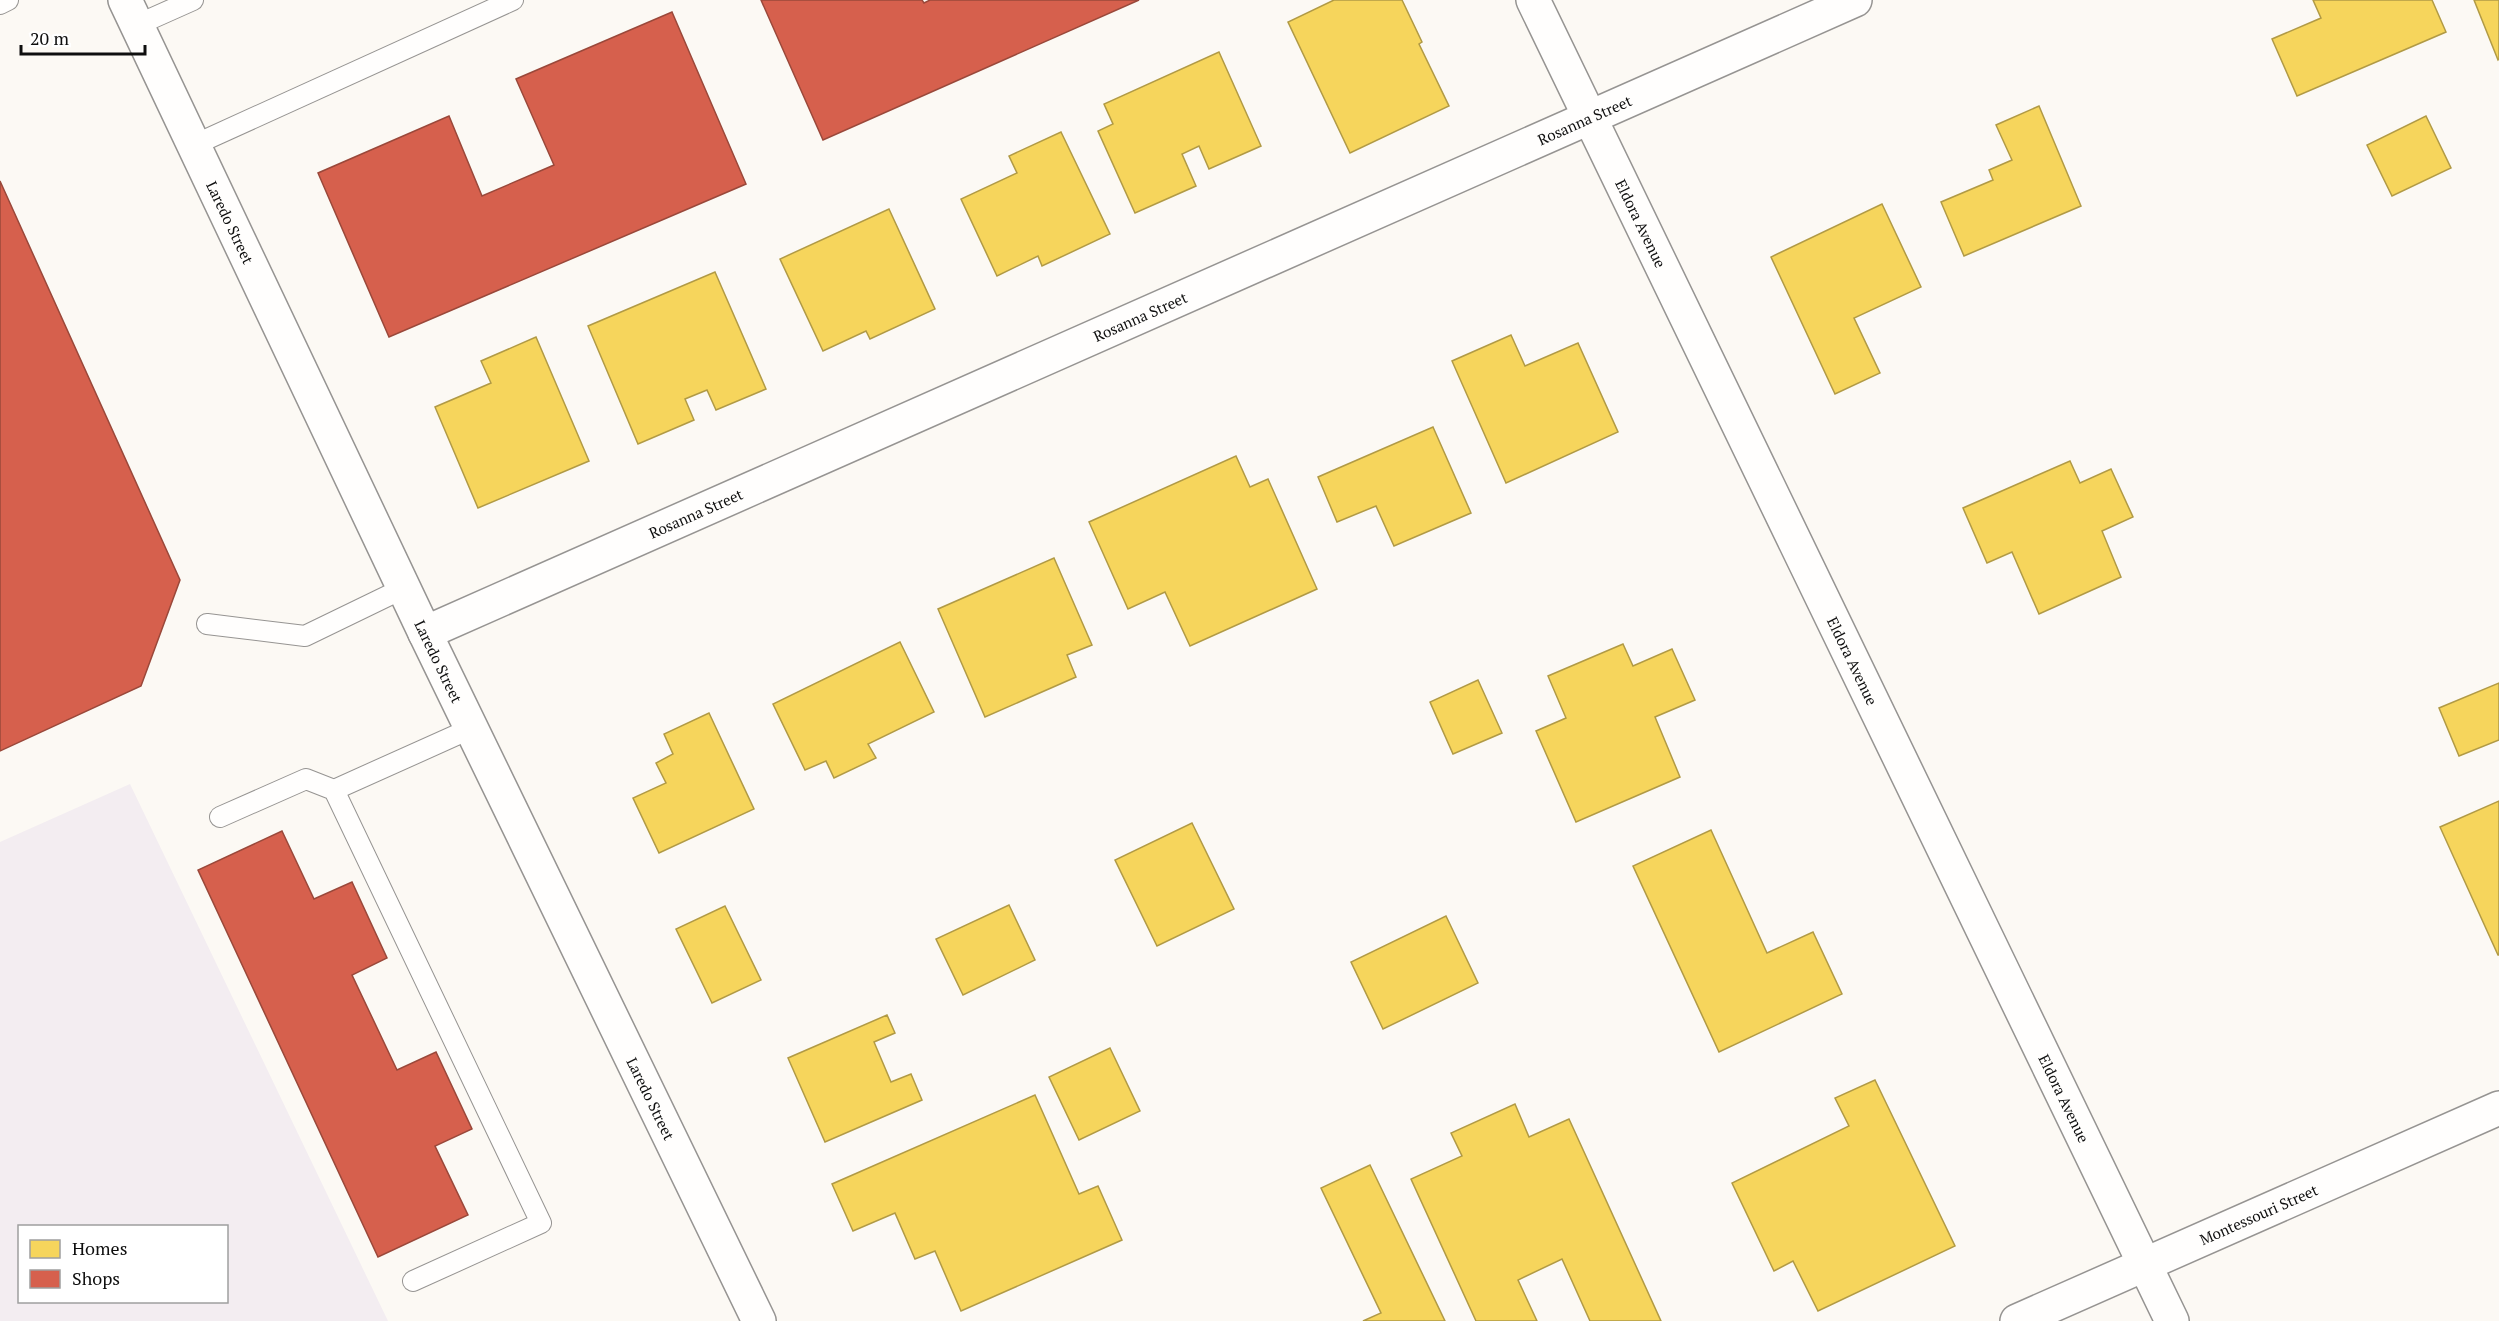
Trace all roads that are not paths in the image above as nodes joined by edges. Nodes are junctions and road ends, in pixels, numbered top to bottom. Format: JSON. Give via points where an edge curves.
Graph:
{"nodes":[{"id":1,"x":8,"y":0,"type":"edge"},
{"id":2,"x":193,"y":0,"type":"edge"},
{"id":3,"x":513,"y":0,"type":"edge"},
{"id":4,"x":1533,"y":0,"type":"edge"},
{"id":5,"x":1855,"y":0,"type":"edge"},
{"id":6,"x":0,"y":3,"type":"edge"},
{"id":7,"x":131,"y":13,"type":"edge"},
{"id":8,"x":1590,"y":117,"type":"junction"},
{"id":9,"x":194,"y":145,"type":"junction"},
{"id":10,"x":404,"y":588,"type":"junction"},
{"id":11,"x":207,"y":624,"type":"dead end"},
{"id":12,"x":425,"y":633,"type":"junction"},
{"id":13,"x":472,"y":728,"type":"junction"},
{"id":14,"x":334,"y":790,"type":"junction"},
{"id":15,"x":220,"y":817,"type":"dead end"},
{"id":16,"x":2499,"y":1108,"type":"edge"},
{"id":17,"x":2145,"y":1264,"type":"junction"},
{"id":18,"x":413,"y":1281,"type":"dead end"},
{"id":19,"x":759,"y":1321,"type":"edge"},
{"id":20,"x":2017,"y":1321,"type":"edge"},
{"id":21,"x":2172,"y":1321,"type":"edge"}],
"edges":[{"from":1,"to":6,"type":"lane"},
{"from":2,"to":7,"type":"lane"},
{"from":3,"to":9,"type":"lane"},
{"from":4,"to":8,"type":"street","name":"Eldora Avenue"},
{"from":5,"to":8,"type":"street","name":"Rosanna Street"},
{"from":7,"to":9,"type":"street","name":"Laredo Street"},
{"from":8,"to":12,"type":"street","name":"Rosanna Street"},
{"from":8,"to":17,"type":"street","name":"Eldora Avenue"},
{"from":9,"to":10,"type":"street","name":"Laredo Street"},
{"from":10,"to":11,"type":"lane","via":[[305,636]]},
{"from":10,"to":12,"type":"street","name":"Laredo Street"},
{"from":12,"to":13,"type":"street","name":"Laredo Street"},
{"from":13,"to":14,"type":"lane"},
{"from":13,"to":19,"type":"street","name":"Laredo Street"},
{"from":14,"to":15,"type":"lane","via":[[306,779]]},
{"from":14,"to":18,"type":"lane","via":[[541,1223]]},
{"from":16,"to":17,"type":"street","name":"Montessouri Street"},
{"from":17,"to":20,"type":"street","name":"Montessouri Street"},
{"from":17,"to":21,"type":"street","name":"Eldora Avenue"}]}
